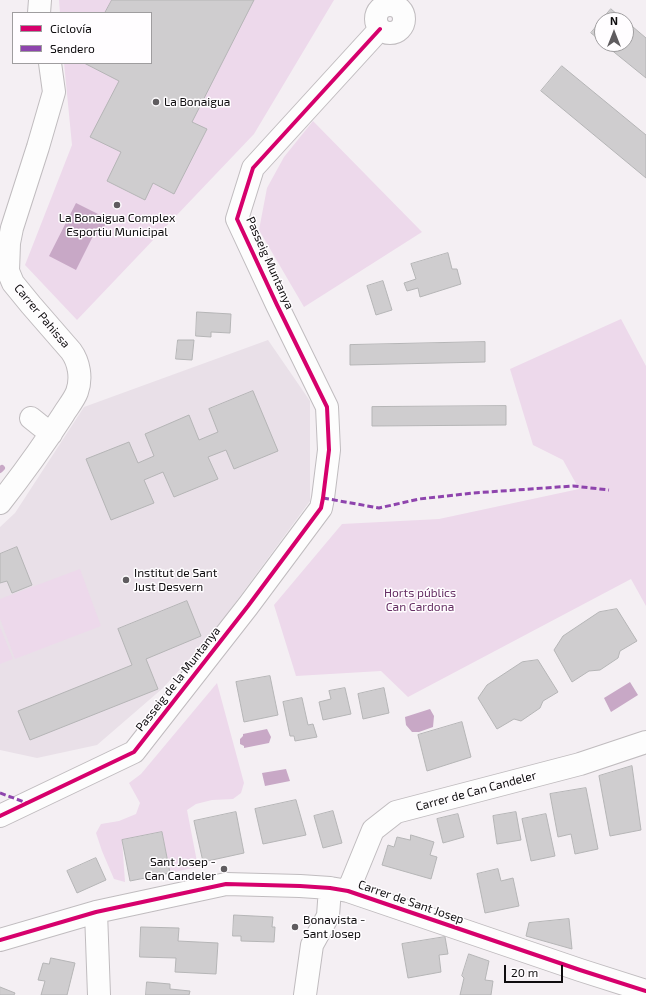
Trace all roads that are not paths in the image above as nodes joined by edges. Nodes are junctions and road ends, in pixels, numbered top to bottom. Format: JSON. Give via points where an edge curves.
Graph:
{"nodes":[{"id":1,"x":40,"y":0,"type":"edge"},
{"id":2,"x":393,"y":3,"type":"edge"},
{"id":3,"x":39,"y":12,"type":"edge"},
{"id":4,"x":50,"y":64,"type":"edge"},
{"id":5,"x":31,"y":418,"type":"dead end"},
{"id":6,"x":51,"y":434,"type":"junction"},
{"id":7,"x":323,"y":498,"type":"joint"},
{"id":8,"x":0,"y":504,"type":"edge"},
{"id":9,"x":646,"y":742,"type":"edge"},
{"id":10,"x":0,"y":816,"type":"edge"},
{"id":11,"x":339,"y":890,"type":"junction"},
{"id":12,"x":96,"y":912,"type":"junction"},
{"id":13,"x":0,"y":940,"type":"edge"},
{"id":14,"x":646,"y":992,"type":"edge"},
{"id":15,"x":99,"y":995,"type":"edge"},
{"id":16,"x":305,"y":995,"type":"edge"}],
"edges":[{"from":1,"to":3,"type":"street"},
{"from":2,"to":7,"type":"street","name":"Passeig Muntanya","via":[[402,12],[402,27],[388,33],[380,29],[253,168],[237,219],[327,407],[329,450]]},
{"from":4,"to":6,"type":"street","name":"Carrer Pahissa","via":[[54,92],[12,228],[8,271],[13,283],[70,351],[78,367],[77,393]]},
{"from":5,"to":6,"type":"street"},
{"from":6,"to":8,"type":"street","name":"Carrer Pahissa"},
{"from":7,"to":10,"type":"street","name":"Passeig de la Muntanya","via":[[321,508],[134,752]]},
{"from":9,"to":11,"type":"street","name":"Carrer de Can Candeler","via":[[580,764],[396,812],[373,830]]},
{"from":11,"to":12,"type":"street","name":"Carrer de Sant Josep","via":[[226,884]]},
{"from":11,"to":14,"type":"street","name":"Carrer de Sant Josep"},
{"from":11,"to":16,"type":"street","name":"Carrer de Can Candeler","via":[[312,945]]},
{"from":12,"to":13,"type":"street","name":"Carrer de Sant Josep"},
{"from":12,"to":15,"type":"street"}]}
